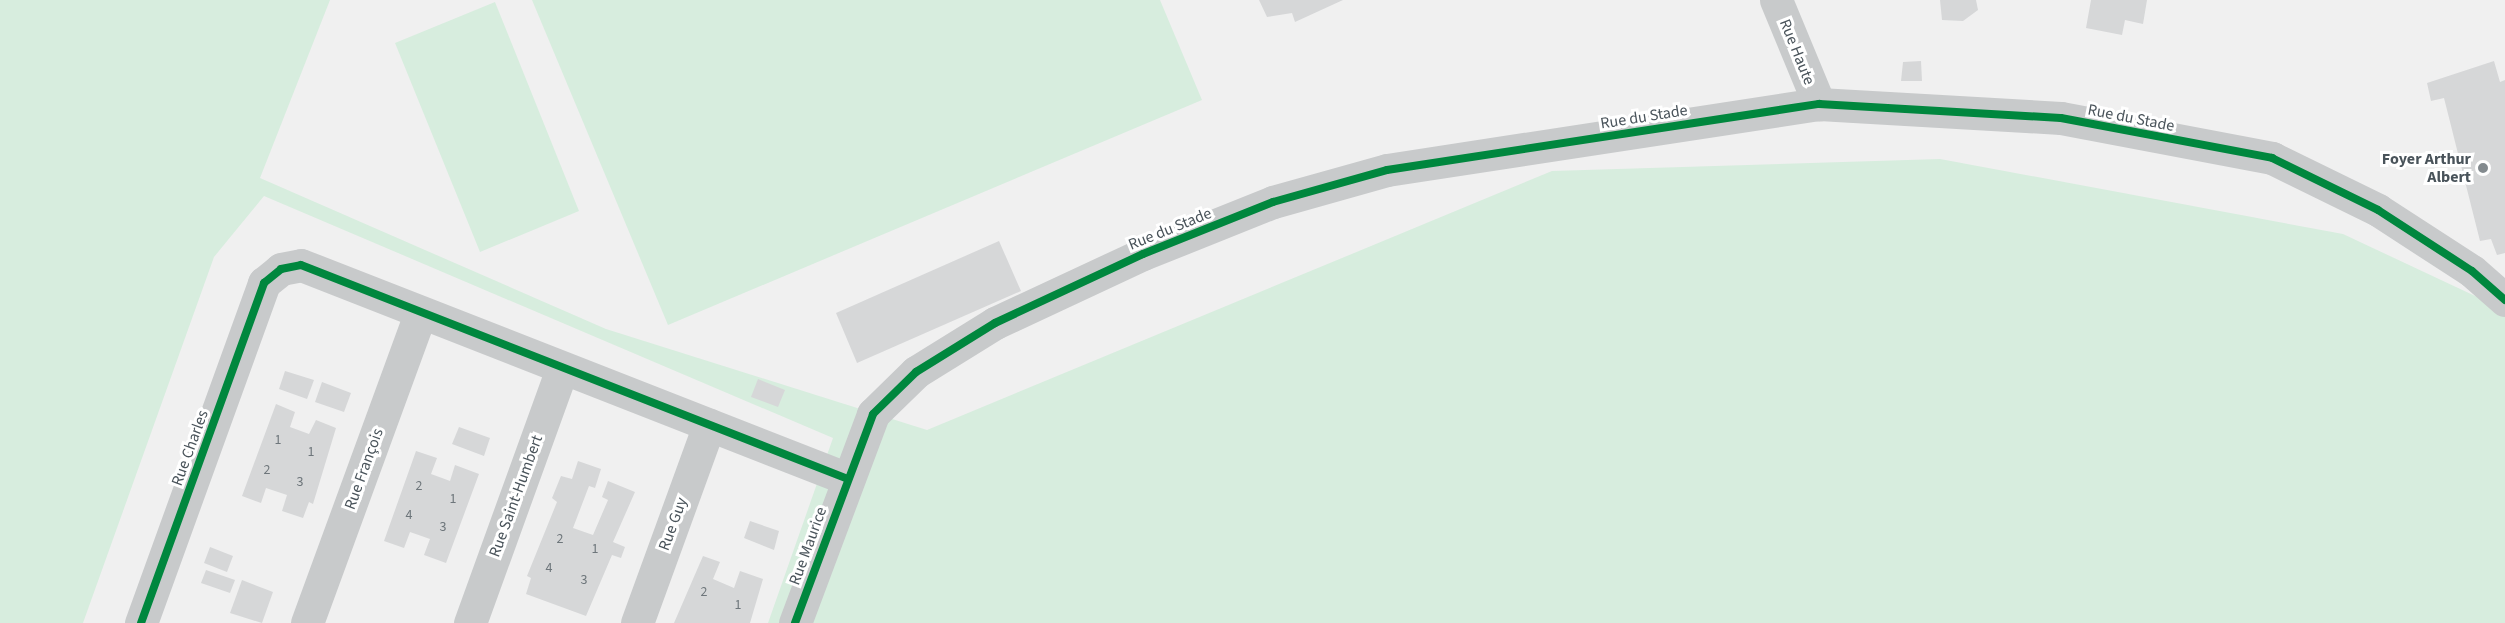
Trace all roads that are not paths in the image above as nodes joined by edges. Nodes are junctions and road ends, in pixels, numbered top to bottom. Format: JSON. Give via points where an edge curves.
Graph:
{"nodes":[{"id":1,"x":1776,"y":0,"type":"edge"},
{"id":2,"x":1819,"y":104,"type":"junction"},
{"id":3,"x":2505,"y":300,"type":"edge"},
{"id":4,"x":420,"y":314,"type":"junction"},
{"id":5,"x":562,"y":369,"type":"junction"},
{"id":6,"x":709,"y":425,"type":"junction"},
{"id":7,"x":848,"y":478,"type":"junction"},
{"id":8,"x":141,"y":623,"type":"edge"},
{"id":9,"x":307,"y":623,"type":"edge"},
{"id":10,"x":470,"y":623,"type":"edge"},
{"id":11,"x":637,"y":623,"type":"edge"},
{"id":12,"x":795,"y":623,"type":"edge"}],
"edges":[{"from":1,"to":2,"type":"street","name":"Rue Haute"},
{"from":2,"to":3,"type":"street","name":"Rue du Stade","via":[[2061,118],[2272,158],[2378,210],[2472,271]]},
{"from":2,"to":7,"type":"street","name":"Rue du Stade","via":[[1387,170],[1273,202],[1143,254],[995,323],[916,372],[873,414]]},
{"from":4,"to":5,"type":"street"},
{"from":4,"to":8,"type":"street","name":"Rue Charles","via":[[301,265],[281,269],[264,283]]},
{"from":4,"to":9,"type":"street","name":"Rue François"},
{"from":5,"to":6,"type":"street"},
{"from":5,"to":10,"type":"street","name":"Rue Saint-Humbert"},
{"from":6,"to":7,"type":"street"},
{"from":6,"to":11,"type":"street","name":"Rue Guy"},
{"from":7,"to":12,"type":"street","name":"Rue Maurice"}]}
